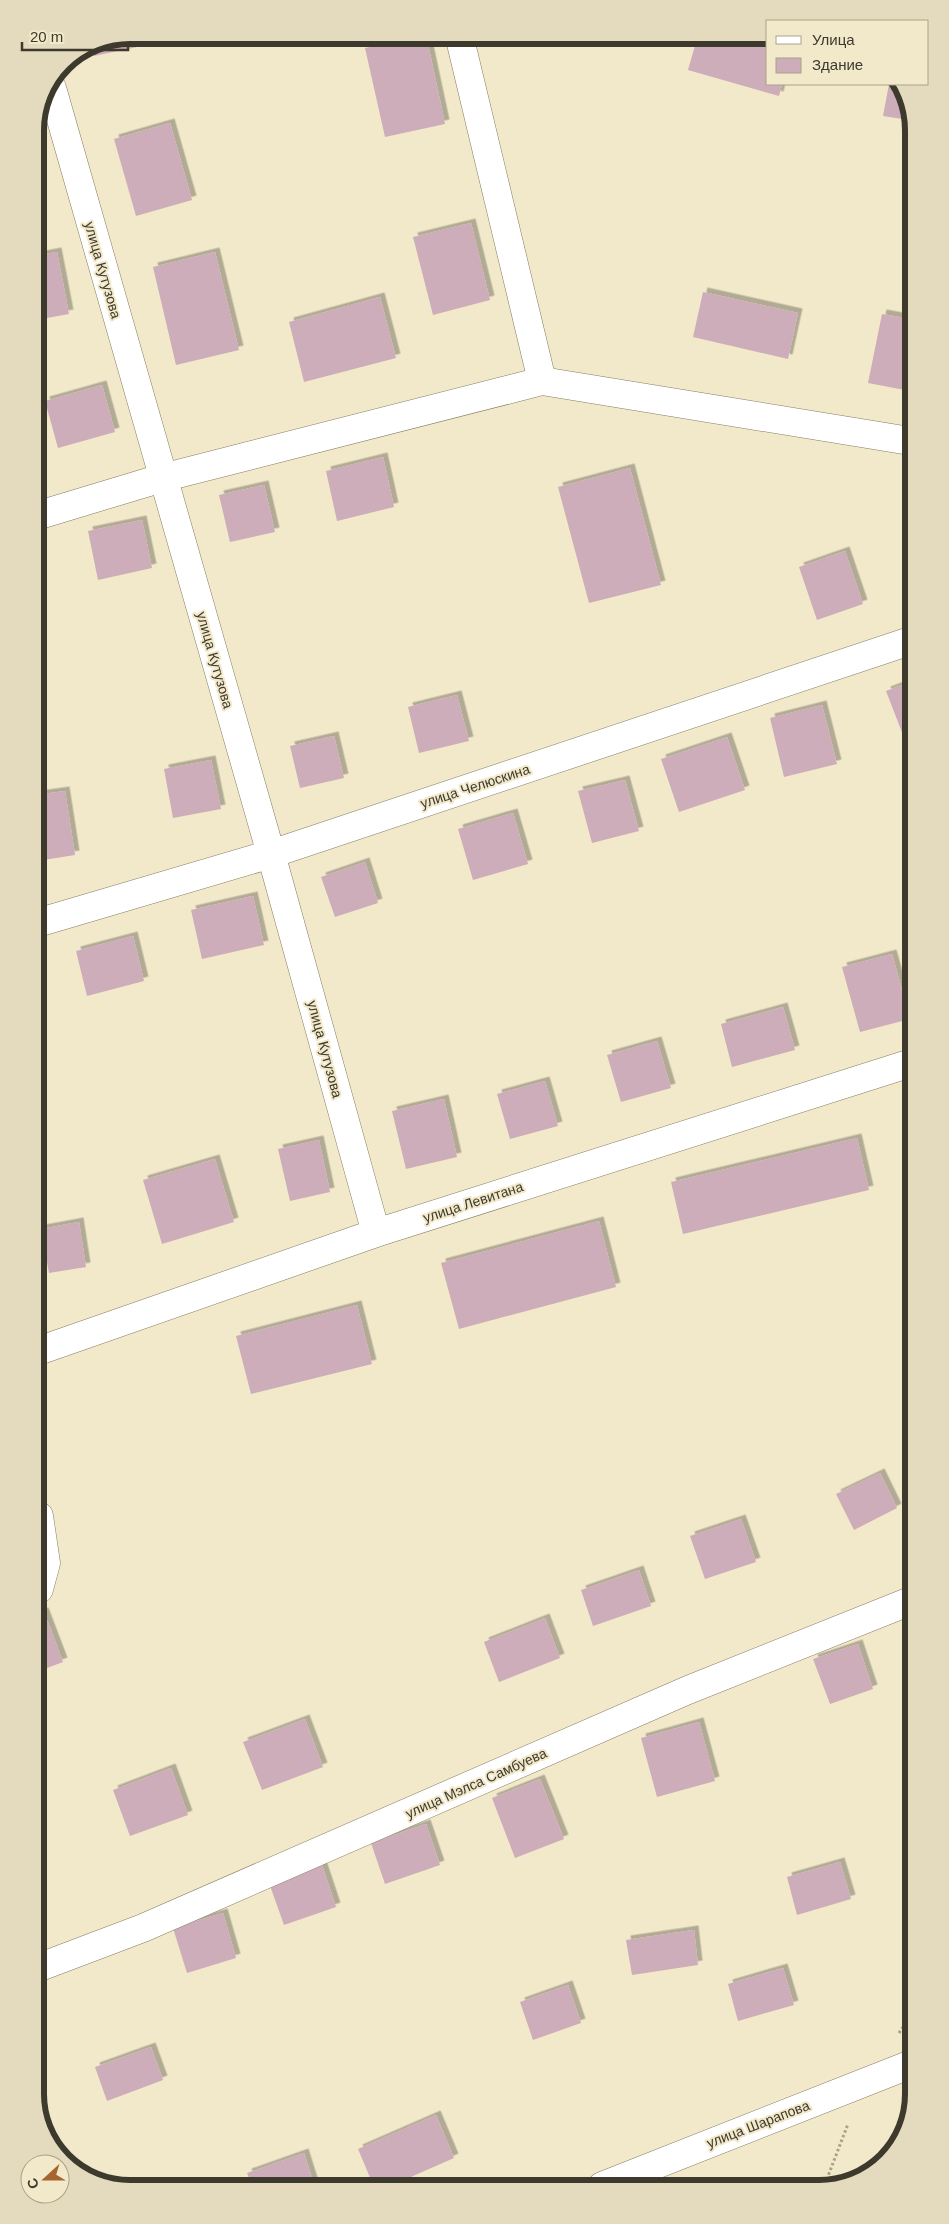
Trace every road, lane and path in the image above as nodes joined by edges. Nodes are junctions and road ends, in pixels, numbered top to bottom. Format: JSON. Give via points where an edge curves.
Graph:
{"nodes":[{"id":1,"x":461,"y":44,"type":"edge"},
{"id":2,"x":53,"y":92,"type":"edge"},
{"id":3,"x":542,"y":382,"type":"junction"},
{"id":4,"x":905,"y":440,"type":"edge"},
{"id":5,"x":162,"y":478,"type":"junction"},
{"id":6,"x":44,"y":514,"type":"edge"},
{"id":7,"x":905,"y":643,"type":"edge"},
{"id":8,"x":271,"y":854,"type":"junction"},
{"id":9,"x":44,"y":921,"type":"edge"},
{"id":10,"x":905,"y":1065,"type":"edge"},
{"id":11,"x":376,"y":1232,"type":"junction"},
{"id":12,"x":44,"y":1349,"type":"edge"},
{"id":13,"x":44,"y":1551,"type":"edge"},
{"id":14,"x":44,"y":1570,"type":"edge"},
{"id":15,"x":905,"y":1603,"type":"edge"},
{"id":16,"x":44,"y":1965,"type":"edge"},
{"id":17,"x":905,"y":2067,"type":"edge"},
{"id":18,"x":617,"y":2180,"type":"edge"}],
"edges":[{"from":1,"to":3,"type":"street"},
{"from":2,"to":5,"type":"street","name":"улица Кутузова"},
{"from":3,"to":4,"type":"street"},
{"from":3,"to":5,"type":"street"},
{"from":5,"to":6,"type":"street"},
{"from":5,"to":8,"type":"street","name":"улица Кутузова"},
{"from":7,"to":8,"type":"street","name":"улица Челюскина"},
{"from":8,"to":9,"type":"street","name":"улица Челюскина"},
{"from":8,"to":11,"type":"street","name":"улица Кутузова"},
{"from":10,"to":11,"type":"street","name":"улица Левитана"},
{"from":11,"to":12,"type":"street","name":"улица Левитана"},
{"from":13,"to":14,"type":"street"},
{"from":15,"to":16,"type":"street","name":"улица Мэлса Самбуева","via":[[688,1690],[143,1928]]},
{"from":17,"to":18,"type":"street","name":"улица Шарапова"}]}
